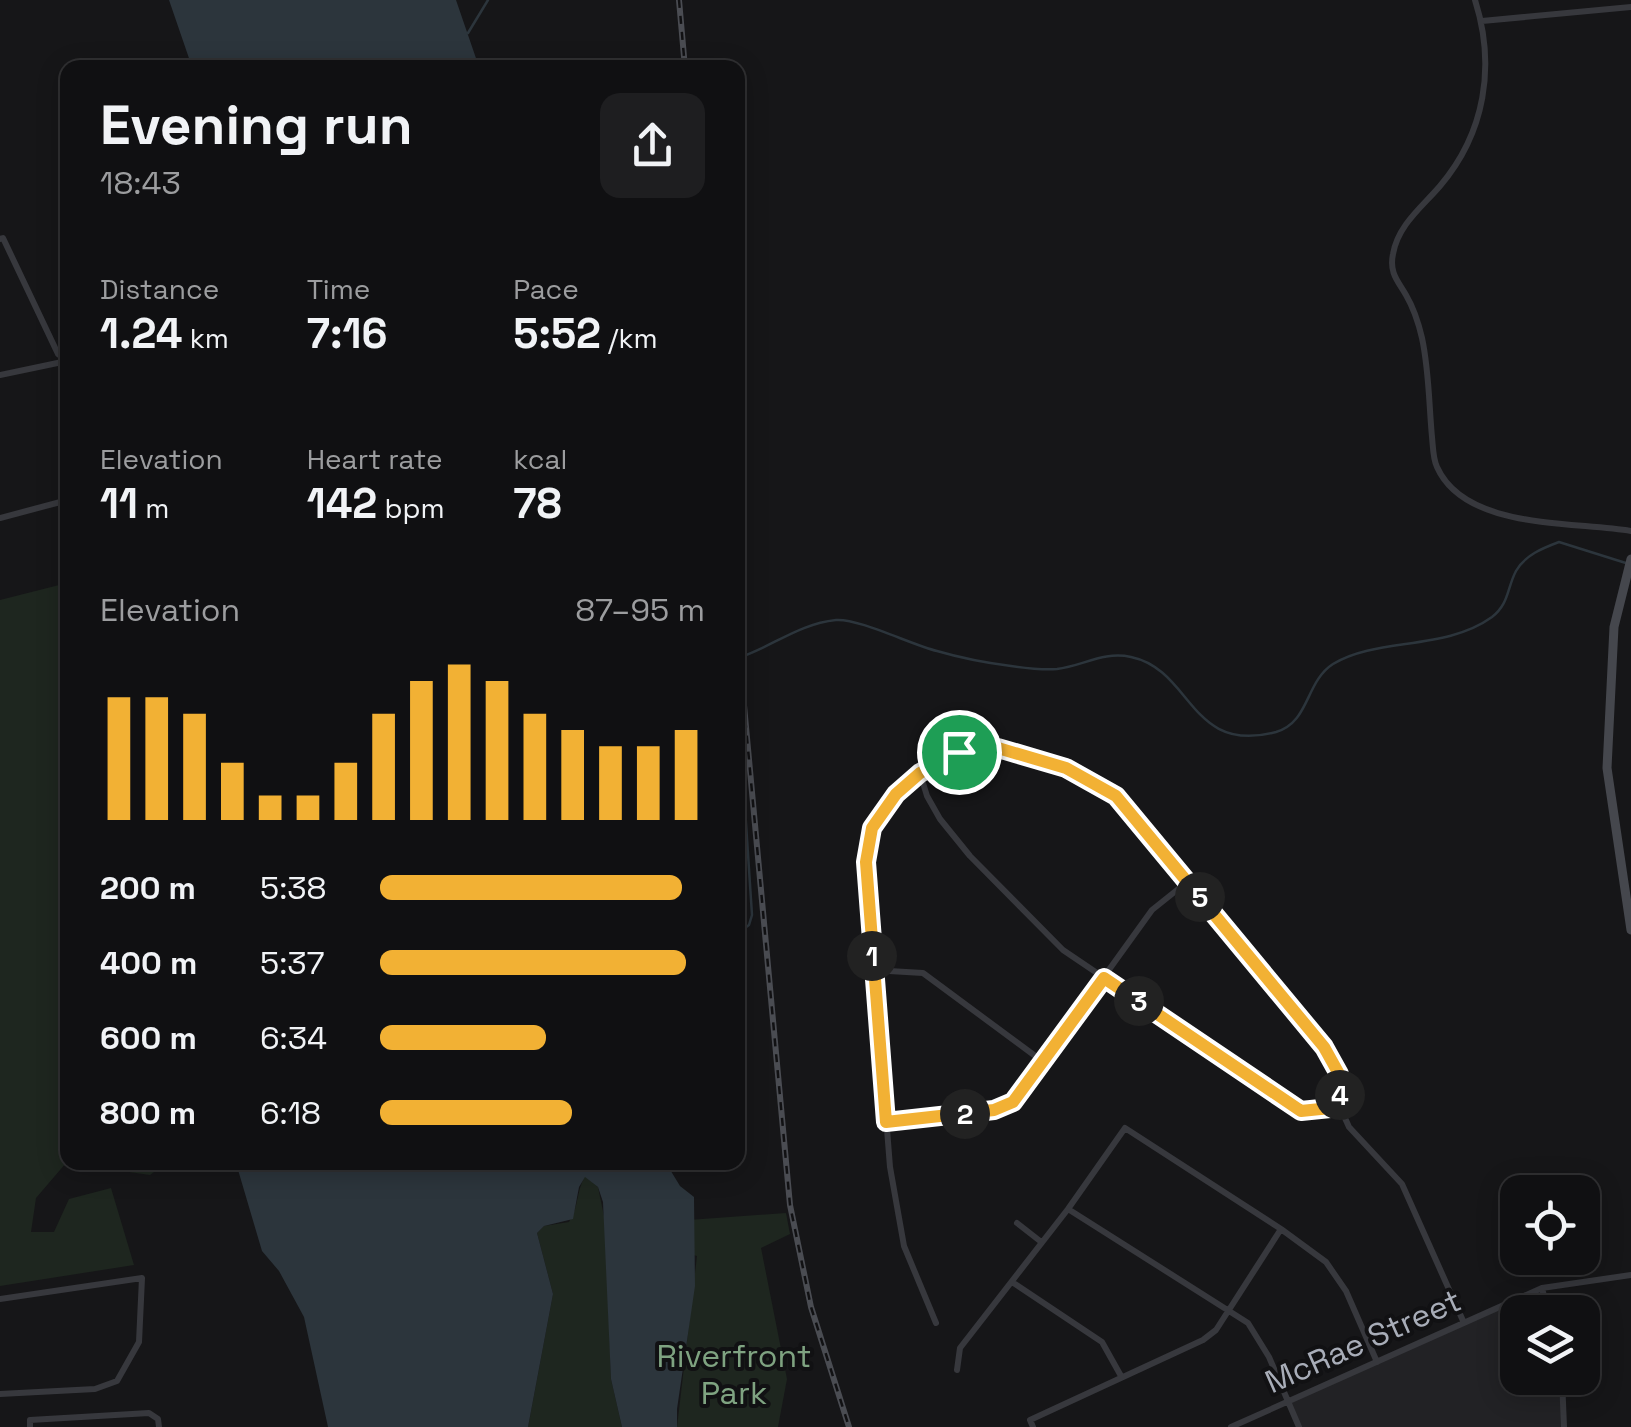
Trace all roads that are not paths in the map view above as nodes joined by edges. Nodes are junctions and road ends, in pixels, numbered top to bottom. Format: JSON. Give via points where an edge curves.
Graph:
{"nodes":[{"id":1,"x":1475,"y":0,"type":"edge"},
{"id":2,"x":1631,"y":7,"type":"edge"},
{"id":3,"x":1482,"y":21,"type":"junction"},
{"id":4,"x":2,"y":238,"type":"edge"},
{"id":5,"x":60,"y":355,"type":"edge"},
{"id":6,"x":60,"y":363,"type":"edge"},
{"id":7,"x":0,"y":374,"type":"edge"},
{"id":8,"x":60,"y":502,"type":"edge"},
{"id":9,"x":0,"y":518,"type":"edge"},
{"id":10,"x":1631,"y":531,"type":"edge"},
{"id":11,"x":1631,"y":560,"type":"edge"},
{"id":12,"x":920,"y":773,"type":"junction"},
{"id":13,"x":1187,"y":882,"type":"junction"},
{"id":14,"x":1631,"y":930,"type":"edge"},
{"id":15,"x":872,"y":970,"type":"junction"},
{"id":16,"x":1104,"y":978,"type":"junction"},
{"id":17,"x":1042,"y":1061,"type":"junction"},
{"id":18,"x":1340,"y":1107,"type":"junction"},
{"id":19,"x":886,"y":1122,"type":"junction"},
{"id":20,"x":1068,"y":1208,"type":"junction"},
{"id":21,"x":1017,"y":1223,"type":"dead end"},
{"id":22,"x":1281,"y":1229,"type":"junction"},
{"id":23,"x":1040,"y":1241,"type":"junction"},
{"id":24,"x":1631,"y":1275,"type":"edge"},
{"id":25,"x":1012,"y":1282,"type":"junction"},
{"id":26,"x":1542,"y":1288,"type":"junction"},
{"id":27,"x":1544,"y":1295,"type":"edge"},
{"id":28,"x":0,"y":1299,"type":"edge"},
{"id":29,"x":1228,"y":1310,"type":"junction"},
{"id":30,"x":936,"y":1323,"type":"dead end"},
{"id":31,"x":1464,"y":1323,"type":"junction"},
{"id":32,"x":1377,"y":1362,"type":"junction"},
{"id":33,"x":957,"y":1370,"type":"dead end"},
{"id":34,"x":1121,"y":1376,"type":"junction"},
{"id":35,"x":0,"y":1394,"type":"edge"},
{"id":36,"x":1563,"y":1395,"type":"edge"},
{"id":37,"x":1288,"y":1402,"type":"junction"},
{"id":38,"x":30,"y":1423,"type":"edge"},
{"id":39,"x":1031,"y":1423,"type":"edge"},
{"id":40,"x":159,"y":1427,"type":"edge"},
{"id":41,"x":1230,"y":1427,"type":"edge"},
{"id":42,"x":1299,"y":1427,"type":"edge"},
{"id":43,"x":1564,"y":1427,"type":"edge"}],
"edges":[{"from":1,"to":3,"type":"street"},
{"from":2,"to":3,"type":"street"},
{"from":3,"to":10,"type":"street","via":[[1486,77],[1476,130],[1442,183],[1407,220],[1392,254],[1394,279],[1422,338],[1436,466],[1452,489],[1484,512]]},
{"from":4,"to":5,"type":"street"},
{"from":6,"to":7,"type":"street"},
{"from":8,"to":9,"type":"street"},
{"from":11,"to":14,"type":"street","via":[[1614,626],[1607,768]]},
{"from":12,"to":13,"type":"street","via":[[959,752],[998,748],[1066,768],[1116,796]]},
{"from":12,"to":15,"type":"street","via":[[872,828],[866,862]]},
{"from":12,"to":16,"type":"street","via":[[940,819],[970,856],[1063,950]]},
{"from":13,"to":16,"type":"street","via":[[1152,910]]},
{"from":13,"to":18,"type":"street","via":[[1324,1047],[1339,1074]]},
{"from":15,"to":17,"type":"street","via":[[923,973]]},
{"from":15,"to":19,"type":"street"},
{"from":16,"to":17,"type":"street"},
{"from":16,"to":18,"type":"street","via":[[1301,1111]]},
{"from":17,"to":19,"type":"street","via":[[1004,1106]]},
{"from":18,"to":31,"type":"street","via":[[1349,1127],[1402,1184]]},
{"from":19,"to":30,"type":"street","via":[[904,1246]]},
{"from":20,"to":22,"type":"street","via":[[1125,1128]]},
{"from":20,"to":23,"type":"street"},
{"from":20,"to":29,"type":"street"},
{"from":21,"to":23,"type":"street"},
{"from":22,"to":29,"type":"street"},
{"from":22,"to":32,"type":"street","via":[[1336,1275]]},
{"from":23,"to":25,"type":"street"},
{"from":24,"to":26,"type":"street","name":"McRae Street"},
{"from":25,"to":33,"type":"street","via":[[960,1348]]},
{"from":25,"to":34,"type":"street","via":[[1102,1342]]},
{"from":26,"to":27,"type":"street"},
{"from":26,"to":31,"type":"street","name":"McRae Street"},
{"from":28,"to":35,"type":"street","via":[[142,1278],[139,1342],[116,1381],[94,1389]]},
{"from":29,"to":34,"type":"street","via":[[1203,1340]]},
{"from":29,"to":37,"type":"street","via":[[1259,1337]]},
{"from":31,"to":32,"type":"street","name":"McRae Street"},
{"from":32,"to":37,"type":"street","name":"McRae Street"},
{"from":34,"to":39,"type":"street"},
{"from":36,"to":43,"type":"street"},
{"from":37,"to":41,"type":"street","name":"McRae Street"},
{"from":37,"to":42,"type":"street"},
{"from":38,"to":40,"type":"street","via":[[149,1413]]}]}
